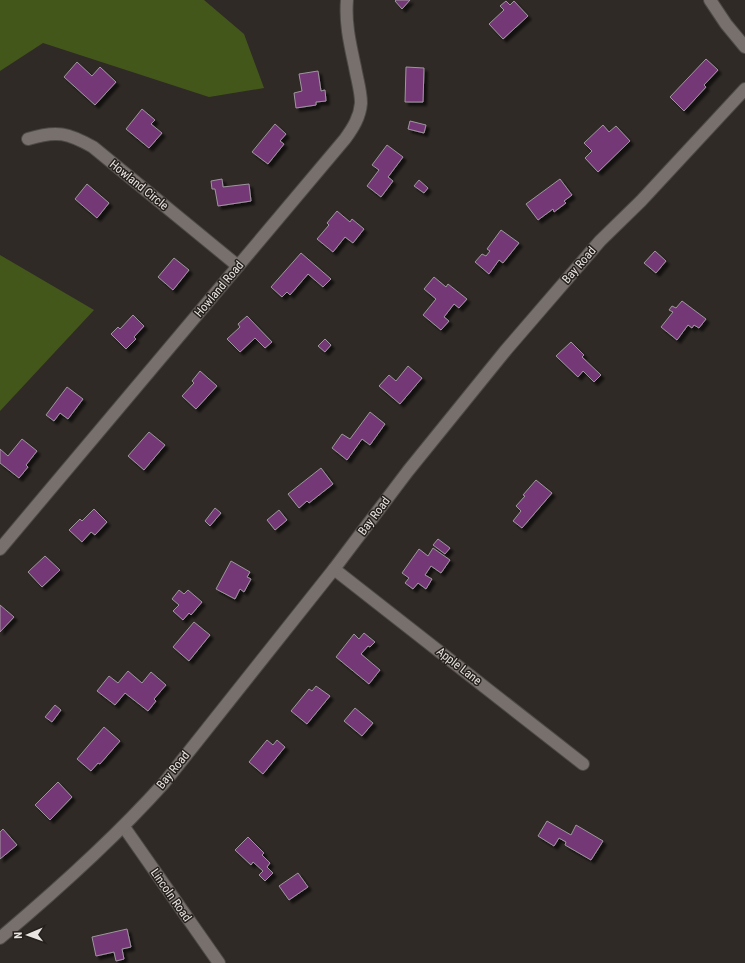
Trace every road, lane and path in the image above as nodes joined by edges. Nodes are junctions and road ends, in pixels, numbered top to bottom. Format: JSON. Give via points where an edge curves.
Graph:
{"nodes":[{"id":1,"x":347,"y":0,"type":"edge"},
{"id":2,"x":710,"y":0,"type":"edge"},
{"id":3,"x":745,"y":47,"type":"edge"},
{"id":4,"x":745,"y":89,"type":"edge"},
{"id":5,"x":28,"y":139,"type":"dead end"},
{"id":6,"x":238,"y":266,"type":"junction"},
{"id":7,"x":0,"y":549,"type":"edge"},
{"id":8,"x":334,"y":569,"type":"junction"},
{"id":9,"x":583,"y":764,"type":"dead end"},
{"id":10,"x":124,"y":827,"type":"junction"},
{"id":11,"x":0,"y":938,"type":"edge"},
{"id":12,"x":219,"y":963,"type":"edge"}],
"edges":[{"from":1,"to":6,"type":"street","name":"Howland Road","via":[[347,26],[360,91],[361,104],[358,116],[345,139]]},
{"from":2,"to":3,"type":"street"},
{"from":4,"to":8,"type":"street","name":"Bay Road","via":[[641,201],[600,241],[538,311],[408,471]]},
{"from":5,"to":6,"type":"street","name":"Howland Circle","via":[[45,134],[62,134],[77,138],[93,147]]},
{"from":6,"to":7,"type":"street","name":"Howland Road"},
{"from":8,"to":9,"type":"street","name":"Apple Lane"},
{"from":8,"to":10,"type":"street","name":"Bay Road","via":[[169,776]]},
{"from":10,"to":11,"type":"street","name":"Bay Road"},
{"from":10,"to":12,"type":"street","name":"Lincoln Road"}]}
